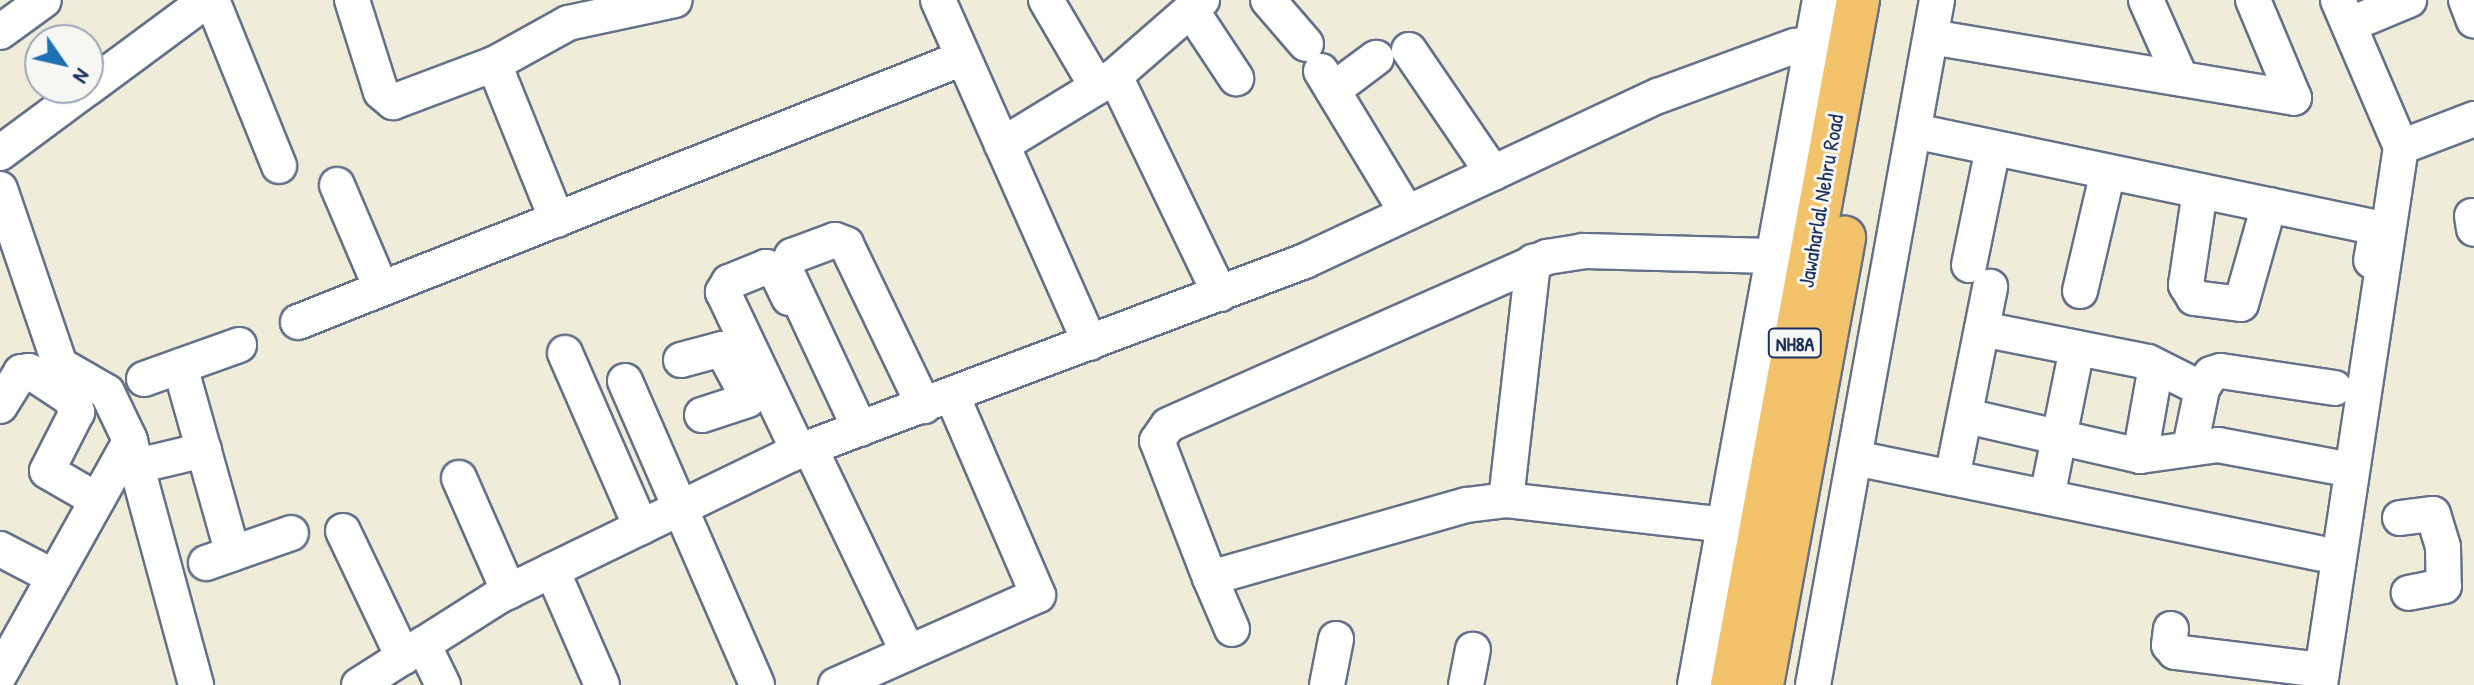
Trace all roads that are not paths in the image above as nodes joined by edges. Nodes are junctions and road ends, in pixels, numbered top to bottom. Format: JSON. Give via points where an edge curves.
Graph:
{"nodes":[{"id":1,"x":44,"y":0,"type":"edge"},
{"id":2,"x":210,"y":0,"type":"edge"},
{"id":3,"x":352,"y":0,"type":"edge"},
{"id":4,"x":675,"y":0,"type":"edge"},
{"id":5,"x":938,"y":0,"type":"edge"},
{"id":6,"x":1046,"y":0,"type":"edge"},
{"id":7,"x":1268,"y":0,"type":"edge"},
{"id":8,"x":1820,"y":0,"type":"edge"},
{"id":9,"x":1887,"y":0,"type":"edge"},
{"id":10,"x":1937,"y":0,"type":"edge"},
{"id":11,"x":2146,"y":0,"type":"edge"},
{"id":12,"x":2253,"y":0,"type":"edge"},
{"id":13,"x":2409,"y":0,"type":"edge"},
{"id":14,"x":2466,"y":0,"type":"edge"},
{"id":15,"x":635,"y":5,"type":"edge"},
{"id":16,"x":1197,"y":5,"type":"edge"},
{"id":17,"x":2344,"y":12,"type":"edge"},
{"id":18,"x":2474,"y":21,"type":"edge"},
{"id":19,"x":1840,"y":27,"type":"edge"},
{"id":20,"x":0,"y":32,"type":"edge"},
{"id":21,"x":1931,"y":37,"type":"junction"},
{"id":22,"x":1409,"y":50,"type":"dead end"},
{"id":23,"x":963,"y":58,"type":"junction"},
{"id":24,"x":1376,"y":58,"type":"dead end"},
{"id":25,"x":494,"y":64,"type":"junction"},
{"id":26,"x":1320,"y":68,"type":"junction"},
{"id":27,"x":104,"y":76,"type":"edge"},
{"id":28,"x":1236,"y":78,"type":"dead end"},
{"id":29,"x":2181,"y":79,"type":"junction"},
{"id":30,"x":1106,"y":82,"type":"junction"},
{"id":31,"x":66,"y":104,"type":"edge"},
{"id":32,"x":2474,"y":119,"type":"edge"},
{"id":33,"x":1914,"y":131,"type":"junction"},
{"id":34,"x":1002,"y":145,"type":"junction"},
{"id":35,"x":2401,"y":147,"type":"junction"},
{"id":36,"x":1993,"y":148,"type":"junction"},
{"id":37,"x":0,"y":153,"type":"edge"},
{"id":38,"x":279,"y":166,"type":"dead end"},
{"id":39,"x":2108,"y":172,"type":"junction"},
{"id":40,"x":1493,"y":173,"type":"junction"},
{"id":41,"x":337,"y":185,"type":"dead end"},
{"id":42,"x":0,"y":189,"type":"edge"},
{"id":43,"x":2200,"y":191,"type":"junction"},
{"id":44,"x":2269,"y":205,"type":"junction"},
{"id":45,"x":1407,"y":213,"type":"junction"},
{"id":46,"x":557,"y":220,"type":"junction"},
{"id":47,"x":1772,"y":256,"type":"junction"},
{"id":48,"x":1533,"y":262,"type":"junction"},
{"id":49,"x":381,"y":288,"type":"junction"},
{"id":50,"x":2080,"y":291,"type":"dead end"},
{"id":51,"x":1220,"y":294,"type":"junction"},
{"id":52,"x":298,"y":322,"type":"dead end"},
{"id":53,"x":1982,"y":329,"type":"junction"},
{"id":54,"x":2357,"y":330,"type":"dead end"},
{"id":55,"x":1090,"y":343,"type":"junction"},
{"id":56,"x":239,"y":345,"type":"dead end"},
{"id":57,"x":2077,"y":348,"type":"junction"},
{"id":58,"x":565,"y":353,"type":"dead end"},
{"id":59,"x":681,"y":360,"type":"dead end"},
{"id":60,"x":180,"y":366,"type":"junction"},
{"id":61,"x":2156,"y":366,"type":"junction"},
{"id":62,"x":144,"y":379,"type":"dead end"},
{"id":63,"x":625,"y":381,"type":"dead end"},
{"id":64,"x":2335,"y":388,"type":"dead end"},
{"id":65,"x":2202,"y":389,"type":"junction"},
{"id":66,"x":930,"y":395,"type":"junction"},
{"id":67,"x":748,"y":400,"type":"junction"},
{"id":68,"x":0,"y":406,"type":"edge"},
{"id":69,"x":702,"y":415,"type":"dead end"},
{"id":70,"x":1966,"y":416,"type":"junction"},
{"id":71,"x":853,"y":420,"type":"junction"},
{"id":72,"x":2059,"y":438,"type":"junction"},
{"id":73,"x":2190,"y":447,"type":"junction"},
{"id":74,"x":794,"y":448,"type":"junction"},
{"id":75,"x":204,"y":450,"type":"junction"},
{"id":76,"x":133,"y":453,"type":"junction"},
{"id":77,"x":2140,"y":456,"type":"junction"},
{"id":78,"x":1855,"y":458,"type":"junction"},
{"id":79,"x":2335,"y":467,"type":"dead end"},
{"id":80,"x":459,"y":478,"type":"dead end"},
{"id":81,"x":1952,"y":478,"type":"junction"},
{"id":82,"x":2047,"y":497,"type":"junction"},
{"id":83,"x":97,"y":500,"type":"junction"},
{"id":84,"x":1506,"y":500,"type":"junction"},
{"id":85,"x":679,"y":509,"type":"junction"},
{"id":86,"x":2400,"y":518,"type":"dead end"},
{"id":87,"x":1724,"y":525,"type":"junction"},
{"id":88,"x":641,"y":527,"type":"junction"},
{"id":89,"x":343,"y":531,"type":"dead end"},
{"id":90,"x":291,"y":533,"type":"dead end"},
{"id":91,"x":2458,"y":545,"type":"edge"},
{"id":92,"x":0,"y":549,"type":"edge"},
{"id":93,"x":2319,"y":553,"type":"dead end"},
{"id":94,"x":552,"y":570,"type":"junction"},
{"id":95,"x":54,"y":577,"type":"junction"},
{"id":96,"x":1210,"y":578,"type":"junction"},
{"id":97,"x":509,"y":592,"type":"junction"},
{"id":98,"x":2409,"y":593,"type":"dead end"},
{"id":99,"x":1232,"y":629,"type":"dead end"},
{"id":100,"x":2171,"y":629,"type":"dead end"},
{"id":101,"x":1336,"y":639,"type":"dead end"},
{"id":102,"x":413,"y":650,"type":"junction"},
{"id":103,"x":1473,"y":650,"type":"dead end"},
{"id":104,"x":903,"y":666,"type":"edge"},
{"id":105,"x":2220,"y":671,"type":"edge"},
{"id":106,"x":0,"y":674,"type":"edge"},
{"id":107,"x":2321,"y":677,"type":"edge"},
{"id":108,"x":196,"y":685,"type":"edge"},
{"id":109,"x":359,"y":685,"type":"edge"},
{"id":110,"x":443,"y":685,"type":"edge"},
{"id":111,"x":602,"y":685,"type":"edge"},
{"id":112,"x":757,"y":685,"type":"edge"},
{"id":113,"x":836,"y":685,"type":"edge"},
{"id":114,"x":1327,"y":685,"type":"edge"},
{"id":115,"x":1466,"y":685,"type":"edge"},
{"id":116,"x":1695,"y":685,"type":"edge"},
{"id":117,"x":1732,"y":685,"type":"edge"},
{"id":118,"x":1762,"y":685,"type":"edge"},
{"id":119,"x":1813,"y":685,"type":"edge"}],
"edges":[{"from":1,"to":20,"type":"street"},
{"from":2,"to":27,"type":"street"},
{"from":2,"to":38,"type":"street"},
{"from":3,"to":25,"type":"street","via":[[385,99],[400,102]]},
{"from":4,"to":15,"type":"street"},
{"from":5,"to":23,"type":"street"},
{"from":6,"to":30,"type":"street"},
{"from":7,"to":26,"type":"street"},
{"from":8,"to":19,"type":"street"},
{"from":9,"to":118,"type":"main road","name":"Jawaharlal Nehru Road","number":"NH8A"},
{"from":10,"to":21,"type":"street"},
{"from":11,"to":29,"type":"street"},
{"from":12,"to":29,"type":"street","via":[[2294,98]]},
{"from":13,"to":17,"type":"street"},
{"from":14,"to":18,"type":"street"},
{"from":15,"to":25,"type":"street","via":[[568,23]]},
{"from":16,"to":28,"type":"street"},
{"from":16,"to":30,"type":"street"},
{"from":17,"to":35,"type":"street"},
{"from":19,"to":40,"type":"street","via":[[1658,96]]},
{"from":19,"to":47,"type":"street"},
{"from":19,"to":117,"type":"main road","name":"Jawaharlal Nehru Road","number":"NH8A"},
{"from":21,"to":29,"type":"street"},
{"from":21,"to":33,"type":"street"},
{"from":22,"to":40,"type":"street"},
{"from":23,"to":34,"type":"street"},
{"from":23,"to":46,"type":"street"},
{"from":24,"to":26,"type":"street"},
{"from":25,"to":46,"type":"street"},
{"from":26,"to":45,"type":"street"},
{"from":30,"to":34,"type":"street"},
{"from":30,"to":51,"type":"street"},
{"from":31,"to":37,"type":"street"},
{"from":32,"to":35,"type":"street"},
{"from":33,"to":36,"type":"street"},
{"from":33,"to":78,"type":"street"},
{"from":34,"to":55,"type":"street"},
{"from":35,"to":107,"type":"street"},
{"from":36,"to":39,"type":"street"},
{"from":36,"to":53,"type":"street","via":[[1980,276]]},
{"from":39,"to":43,"type":"street"},
{"from":39,"to":50,"type":"street"},
{"from":40,"to":45,"type":"street"},
{"from":41,"to":49,"type":"street"},
{"from":42,"to":76,"type":"street","via":[[60,365],[107,392]]},
{"from":43,"to":44,"type":"street"},
{"from":43,"to":44,"type":"street","via":[[2186,285],[2194,298],[2241,304]]},
{"from":44,"to":54,"type":"street","via":[[2375,231]]},
{"from":45,"to":51,"type":"street"},
{"from":46,"to":49,"type":"street"},
{"from":47,"to":48,"type":"street","via":[[1583,251]]},
{"from":47,"to":87,"type":"street"},
{"from":48,"to":84,"type":"street"},
{"from":48,"to":96,"type":"street","via":[[1159,432],[1157,441]]},
{"from":49,"to":52,"type":"street"},
{"from":51,"to":55,"type":"street"},
{"from":53,"to":57,"type":"street"},
{"from":53,"to":70,"type":"street"},
{"from":55,"to":66,"type":"street"},
{"from":56,"to":60,"type":"street"},
{"from":57,"to":61,"type":"street"},
{"from":57,"to":72,"type":"street"},
{"from":58,"to":88,"type":"street"},
{"from":59,"to":67,"type":"street","via":[[722,349]]},
{"from":60,"to":62,"type":"street"},
{"from":60,"to":75,"type":"street"},
{"from":61,"to":65,"type":"street"},
{"from":61,"to":77,"type":"street"},
{"from":63,"to":85,"type":"street"},
{"from":64,"to":65,"type":"street","via":[[2221,371],[2211,374]]},
{"from":65,"to":73,"type":"street"},
{"from":66,"to":71,"type":"street"},
{"from":66,"to":71,"type":"street","via":[[846,244],[835,240],[792,256],[785,269]]},
{"from":66,"to":104,"type":"street","via":[[1038,595]]},
{"from":67,"to":69,"type":"street"},
{"from":67,"to":74,"type":"street"},
{"from":68,"to":83,"type":"street","via":[[21,372],[29,371],[70,398],[77,412],[47,471]]},
{"from":70,"to":72,"type":"street"},
{"from":70,"to":81,"type":"street"},
{"from":71,"to":74,"type":"street"},
{"from":71,"to":74,"type":"street","via":[[776,271],[766,267],[729,282],[723,292]]},
{"from":72,"to":77,"type":"street"},
{"from":72,"to":82,"type":"street"},
{"from":73,"to":77,"type":"street"},
{"from":73,"to":79,"type":"street","via":[[2218,445]]},
{"from":74,"to":85,"type":"street"},
{"from":74,"to":104,"type":"street"},
{"from":75,"to":76,"type":"street"},
{"from":75,"to":90,"type":"street","via":[[220,558]]},
{"from":76,"to":83,"type":"street"},
{"from":76,"to":108,"type":"street"},
{"from":78,"to":81,"type":"street"},
{"from":78,"to":119,"type":"street"},
{"from":80,"to":97,"type":"street"},
{"from":81,"to":82,"type":"street"},
{"from":82,"to":93,"type":"street"},
{"from":83,"to":95,"type":"street"},
{"from":84,"to":87,"type":"street"},
{"from":84,"to":96,"type":"street","via":[[1467,505]]},
{"from":85,"to":88,"type":"street"},
{"from":85,"to":112,"type":"street"},
{"from":86,"to":91,"type":"street","via":[[2433,514]]},
{"from":87,"to":116,"type":"street"},
{"from":88,"to":94,"type":"street"},
{"from":89,"to":102,"type":"street"},
{"from":91,"to":98,"type":"street","via":[[2444,586]]},
{"from":92,"to":95,"type":"street"},
{"from":94,"to":97,"type":"street"},
{"from":94,"to":111,"type":"street"},
{"from":95,"to":106,"type":"street"},
{"from":96,"to":99,"type":"street"},
{"from":97,"to":102,"type":"street"},
{"from":100,"to":105,"type":"street","via":[[2172,650]]},
{"from":101,"to":114,"type":"street"},
{"from":102,"to":109,"type":"street"},
{"from":102,"to":110,"type":"street"},
{"from":103,"to":115,"type":"street"},
{"from":104,"to":113,"type":"street"},
{"from":105,"to":107,"type":"street"}]}
